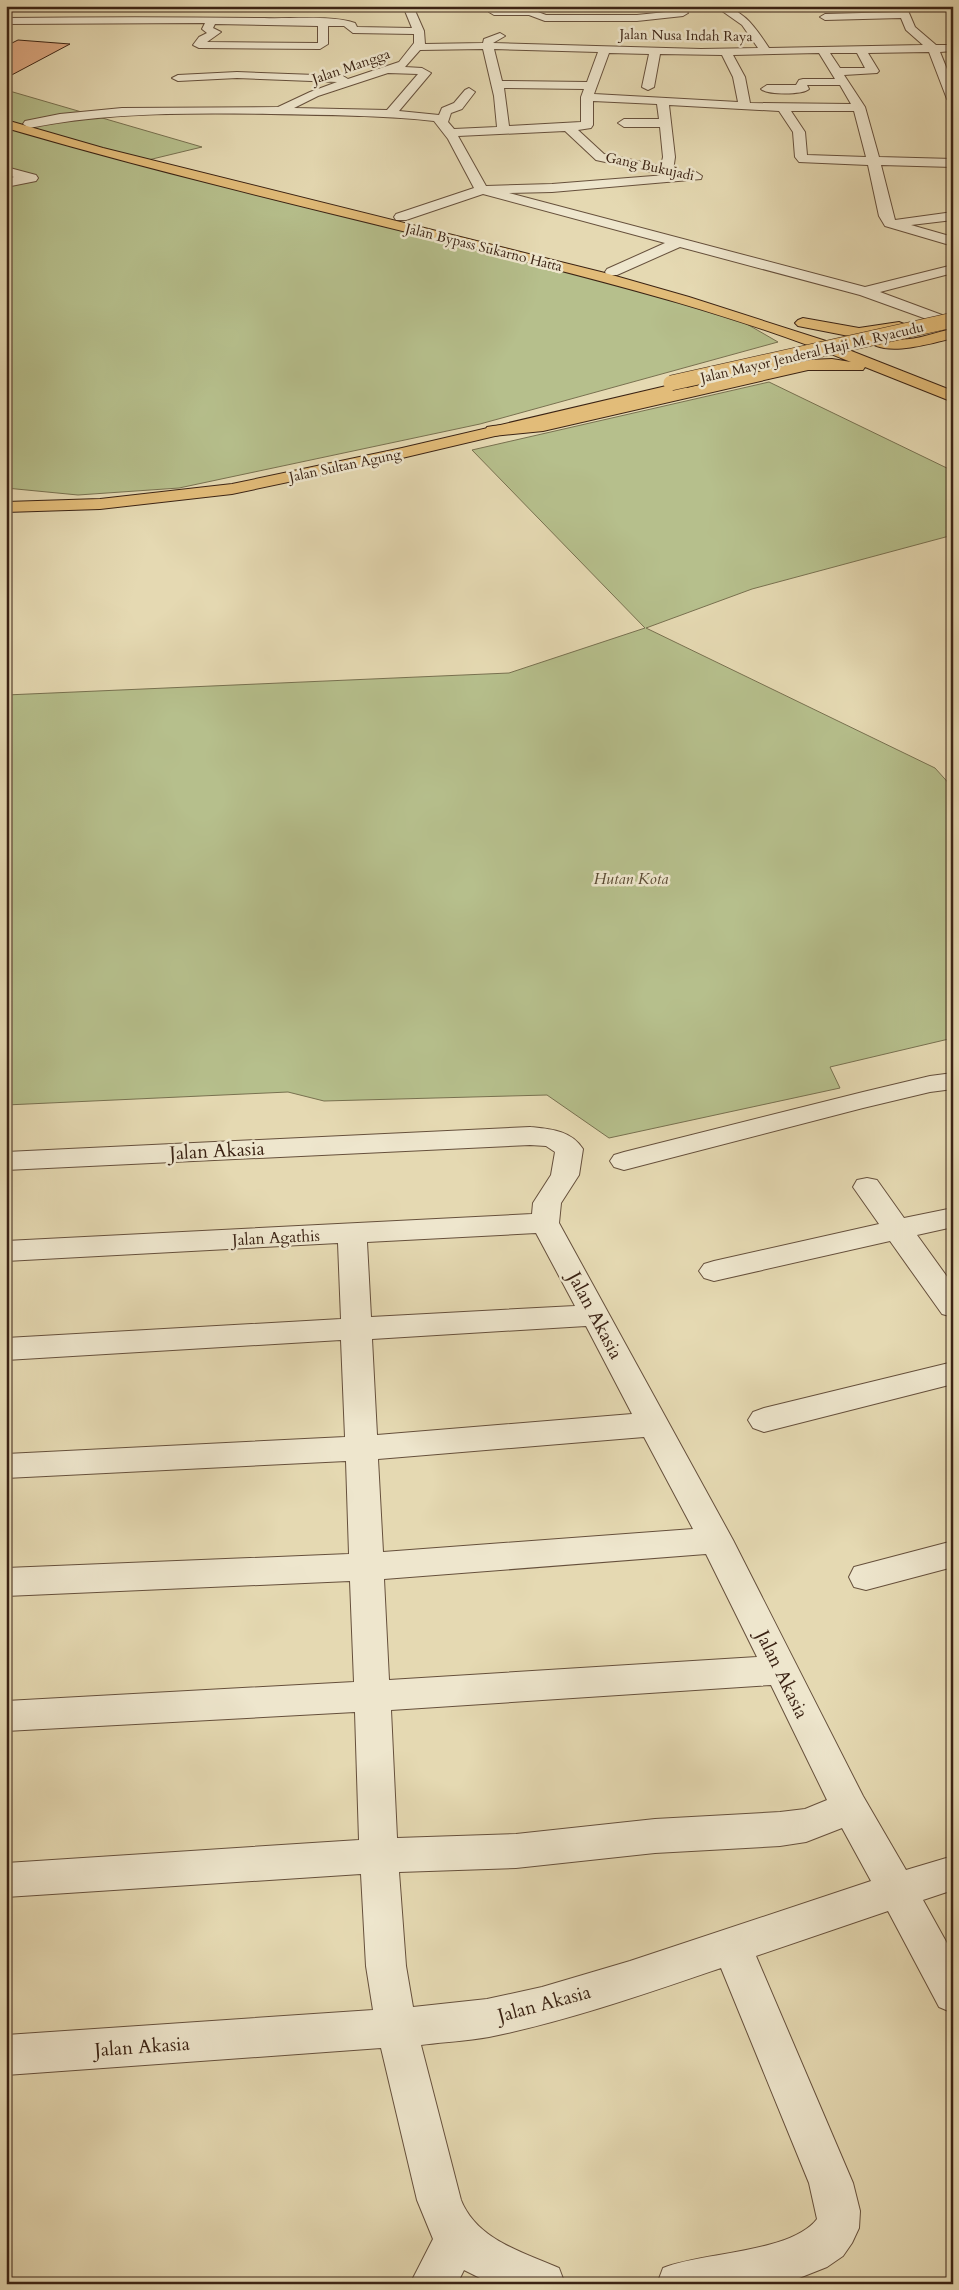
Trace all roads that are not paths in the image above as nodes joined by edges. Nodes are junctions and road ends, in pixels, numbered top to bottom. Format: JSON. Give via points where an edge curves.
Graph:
{"nodes":[{"id":1,"x":408,"y":6,"type":"edge"},
{"id":2,"x":595,"y":6,"type":"edge"},
{"id":3,"x":720,"y":6,"type":"edge"},
{"id":4,"x":818,"y":6,"type":"edge"},
{"id":5,"x":154,"y":11,"type":"dead end"},
{"id":6,"x":683,"y":11,"type":"edge"},
{"id":7,"x":903,"y":11,"type":"edge"},
{"id":8,"x":495,"y":16,"type":"edge"},
{"id":9,"x":825,"y":17,"type":"junction"},
{"id":10,"x":599,"y":18,"type":"junction"},
{"id":11,"x":49,"y":20,"type":"junction"},
{"id":12,"x":144,"y":20,"type":"junction"},
{"id":13,"x":212,"y":20,"type":"junction"},
{"id":14,"x":6,"y":21,"type":"edge"},
{"id":15,"x":323,"y":22,"type":"junction"},
{"id":16,"x":836,"y":29,"type":"dead end"},
{"id":17,"x":39,"y":31,"type":"dead end"},
{"id":18,"x":420,"y":31,"type":"junction"},
{"id":19,"x":734,"y":37,"type":"dead end"},
{"id":20,"x":847,"y":40,"type":"dead end"},
{"id":21,"x":488,"y":46,"type":"junction"},
{"id":22,"x":418,"y":47,"type":"junction"},
{"id":23,"x":576,"y":48,"type":"junction"},
{"id":24,"x":933,"y":48,"type":"junction"},
{"id":25,"x":953,"y":48,"type":"edge"},
{"id":26,"x":605,"y":49,"type":"junction"},
{"id":27,"x":822,"y":50,"type":"junction"},
{"id":28,"x":858,"y":50,"type":"junction"},
{"id":29,"x":751,"y":51,"type":"junction"},
{"id":30,"x":766,"y":51,"type":"junction"},
{"id":31,"x":655,"y":52,"type":"junction"},
{"id":32,"x":726,"y":52,"type":"junction"},
{"id":33,"x":390,"y":70,"type":"junction"},
{"id":34,"x":873,"y":71,"type":"junction"},
{"id":35,"x":178,"y":78,"type":"dead end"},
{"id":36,"x":357,"y":80,"type":"junction"},
{"id":37,"x":842,"y":80,"type":"junction"},
{"id":38,"x":882,"y":81,"type":"dead end"},
{"id":39,"x":497,"y":84,"type":"junction"},
{"id":40,"x":861,"y":84,"type":"dead end"},
{"id":41,"x":648,"y":87,"type":"dead end"},
{"id":42,"x":744,"y":89,"type":"junction"},
{"id":43,"x":469,"y":92,"type":"dead end"},
{"id":44,"x":589,"y":92,"type":"junction"},
{"id":45,"x":290,"y":93,"type":"dead end"},
{"id":46,"x":314,"y":94,"type":"junction"},
{"id":47,"x":120,"y":98,"type":"dead end"},
{"id":48,"x":953,"y":98,"type":"edge"},
{"id":49,"x":663,"y":101,"type":"junction"},
{"id":50,"x":744,"y":105,"type":"junction"},
{"id":51,"x":859,"y":107,"type":"junction"},
{"id":52,"x":784,"y":108,"type":"junction"},
{"id":53,"x":125,"y":112,"type":"junction"},
{"id":54,"x":276,"y":112,"type":"junction"},
{"id":55,"x":389,"y":115,"type":"junction"},
{"id":56,"x":6,"y":118,"type":"edge"},
{"id":57,"x":443,"y":120,"type":"junction"},
{"id":58,"x":624,"y":123,"type":"dead end"},
{"id":59,"x":665,"y":123,"type":"junction"},
{"id":60,"x":6,"y":124,"type":"edge"},
{"id":61,"x":29,"y":124,"type":"junction"},
{"id":62,"x":575,"y":127,"type":"junction"},
{"id":63,"x":503,"y":130,"type":"junction"},
{"id":64,"x":451,"y":133,"type":"junction"},
{"id":65,"x":874,"y":161,"type":"junction"},
{"id":66,"x":953,"y":163,"type":"edge"},
{"id":67,"x":6,"y":171,"type":"edge"},
{"id":68,"x":668,"y":171,"type":"junction"},
{"id":69,"x":6,"y":183,"type":"edge"},
{"id":70,"x":482,"y":190,"type":"junction"},
{"id":71,"x":953,"y":216,"type":"edge"},
{"id":72,"x":400,"y":218,"type":"junction"},
{"id":73,"x":890,"y":223,"type":"junction"},
{"id":74,"x":449,"y":230,"type":"junction"},
{"id":75,"x":434,"y":235,"type":"junction"},
{"id":76,"x":953,"y":242,"type":"edge"},
{"id":77,"x":677,"y":243,"type":"junction"},
{"id":78,"x":698,"y":248,"type":"junction"},
{"id":79,"x":661,"y":251,"type":"junction"},
{"id":80,"x":950,"y":269,"type":"dead end"},
{"id":81,"x":612,"y":272,"type":"junction"},
{"id":82,"x":865,"y":292,"type":"junction"},
{"id":83,"x":953,"y":314,"type":"edge"},
{"id":84,"x":768,"y":320,"type":"junction"},
{"id":85,"x":949,"y":326,"type":"edge"},
{"id":86,"x":880,"y":330,"type":"junction"},
{"id":87,"x":780,"y":352,"type":"junction"},
{"id":88,"x":919,"y":357,"type":"dead end"},
{"id":89,"x":808,"y":365,"type":"junction"},
{"id":90,"x":931,"y":371,"type":"dead end"},
{"id":91,"x":917,"y":382,"type":"junction"},
{"id":92,"x":675,"y":386,"type":"joint"},
{"id":93,"x":951,"y":388,"type":"edge"},
{"id":94,"x":489,"y":429,"type":"junction"},
{"id":95,"x":6,"y":497,"type":"edge"},
{"id":96,"x":6,"y":507,"type":"edge"},
{"id":97,"x":953,"y":1081,"type":"edge"},
{"id":98,"x":6,"y":1161,"type":"edge"},
{"id":99,"x":624,"y":1161,"type":"dead end"},
{"id":100,"x":867,"y":1188,"type":"dead end"},
{"id":101,"x":953,"y":1217,"type":"edge"},
{"id":102,"x":545,"y":1223,"type":"junction"},
{"id":103,"x":897,"y":1230,"type":"junction"},
{"id":104,"x":352,"y":1234,"type":"junction"},
{"id":105,"x":6,"y":1250,"type":"edge"},
{"id":106,"x":714,"y":1271,"type":"dead end"},
{"id":107,"x":953,"y":1307,"type":"edge"},
{"id":108,"x":595,"y":1315,"type":"junction"},
{"id":109,"x":356,"y":1330,"type":"junction"},
{"id":110,"x":6,"y":1349,"type":"edge"},
{"id":111,"x":953,"y":1372,"type":"edge"},
{"id":112,"x":764,"y":1420,"type":"dead end"},
{"id":113,"x":654,"y":1424,"type":"junction"},
{"id":114,"x":361,"y":1448,"type":"junction"},
{"id":115,"x":6,"y":1466,"type":"edge"},
{"id":116,"x":716,"y":1540,"type":"junction"},
{"id":117,"x":953,"y":1554,"type":"edge"},
{"id":118,"x":366,"y":1567,"type":"junction"},
{"id":119,"x":866,"y":1577,"type":"dead end"},
{"id":120,"x":6,"y":1582,"type":"edge"},
{"id":121,"x":782,"y":1670,"type":"junction"},
{"id":122,"x":372,"y":1696,"type":"junction"},
{"id":123,"x":6,"y":1716,"type":"edge"},
{"id":124,"x":850,"y":1808,"type":"junction"},
{"id":125,"x":378,"y":1856,"type":"junction"},
{"id":126,"x":953,"y":1873,"type":"edge"},
{"id":127,"x":6,"y":1880,"type":"edge"},
{"id":128,"x":897,"y":1890,"type":"junction"},
{"id":129,"x":732,"y":1946,"type":"junction"},
{"id":130,"x":953,"y":1994,"type":"edge"},
{"id":131,"x":396,"y":2028,"type":"junction"},
{"id":132,"x":6,"y":2055,"type":"edge"},
{"id":133,"x":458,"y":2238,"type":"junction"},
{"id":134,"x":432,"y":2284,"type":"edge"},
{"id":135,"x":543,"y":2284,"type":"edge"},
{"id":136,"x":679,"y":2284,"type":"edge"}],
"edges":[{"from":1,"to":18,"type":"street"},
{"from":2,"to":10,"type":"street"},
{"from":3,"to":30,"type":"street","via":[[746,24]]},
{"from":4,"to":9,"type":"street"},
{"from":5,"to":12,"type":"street"},
{"from":6,"to":10,"type":"street","via":[[645,17]]},
{"from":7,"to":9,"type":"street"},
{"from":7,"to":24,"type":"street","via":[[913,32]]},
{"from":8,"to":10,"type":"street","via":[[530,12],[545,18]]},
{"from":8,"to":21,"type":"street","via":[[500,35],[488,41]]},
{"from":9,"to":16,"type":"street"},
{"from":10,"to":23,"type":"street"},
{"from":11,"to":12,"type":"street"},
{"from":11,"to":14,"type":"street"},
{"from":11,"to":17,"type":"street"},
{"from":12,"to":13,"type":"street"},
{"from":13,"to":15,"type":"street","via":[[235,25]]},
{"from":13,"to":15,"type":"street","via":[[207,29],[216,32],[203,38],[199,45],[315,47],[323,44],[318,34]]},
{"from":15,"to":18,"type":"street","via":[[349,23],[353,30]]},
{"from":18,"to":22,"type":"street"},
{"from":19,"to":29,"type":"street","via":[[741,48]]},
{"from":20,"to":28,"type":"street"},
{"from":21,"to":22,"type":"street","name":"Jalan Nusa Indah Raya"},
{"from":21,"to":23,"type":"street","name":"Jalan Nusa Indah Raya","via":[[556,53]]},
{"from":21,"to":39,"type":"street"},
{"from":22,"to":33,"type":"street","name":"Jalan Mangga","via":[[403,64]]},
{"from":23,"to":26,"type":"street","name":"Jalan Nusa Indah Raya"},
{"from":24,"to":25,"type":"street","name":"Jalan Nusa Indah Raya"},
{"from":24,"to":28,"type":"street","name":"Jalan Nusa Indah Raya"},
{"from":24,"to":48,"type":"street"},
{"from":26,"to":31,"type":"street","name":"Jalan Nusa Indah Raya"},
{"from":26,"to":44,"type":"street"},
{"from":27,"to":28,"type":"street","name":"Jalan Nusa Indah Raya"},
{"from":27,"to":30,"type":"street","name":"Jalan Nusa Indah Raya"},
{"from":27,"to":37,"type":"street"},
{"from":28,"to":34,"type":"street"},
{"from":29,"to":30,"type":"street","name":"Jalan Nusa Indah Raya"},
{"from":29,"to":32,"type":"street","name":"Jalan Nusa Indah Raya"},
{"from":31,"to":32,"type":"street","name":"Jalan Nusa Indah Raya"},
{"from":31,"to":41,"type":"street","via":[[657,68]]},
{"from":32,"to":42,"type":"street"},
{"from":33,"to":36,"type":"street","name":"Jalan Mangga"},
{"from":33,"to":55,"type":"street","via":[[425,73]]},
{"from":34,"to":37,"type":"street"},
{"from":34,"to":38,"type":"street"},
{"from":35,"to":36,"type":"street","via":[[237,75]]},
{"from":36,"to":46,"type":"street","name":"Jalan Mangga"},
{"from":37,"to":40,"type":"street"},
{"from":37,"to":42,"type":"street","via":[[803,82],[804,88],[801,89]]},
{"from":37,"to":51,"type":"street"},
{"from":39,"to":44,"type":"street"},
{"from":39,"to":63,"type":"street"},
{"from":42,"to":50,"type":"street"},
{"from":43,"to":57,"type":"street","via":[[461,104],[446,111]]},
{"from":44,"to":49,"type":"street"},
{"from":44,"to":62,"type":"street","via":[[586,124]]},
{"from":45,"to":46,"type":"street"},
{"from":46,"to":54,"type":"street","name":"Jalan Mangga"},
{"from":47,"to":53,"type":"street"},
{"from":49,"to":50,"type":"street"},
{"from":49,"to":59,"type":"street"},
{"from":50,"to":52,"type":"street"},
{"from":51,"to":52,"type":"street"},
{"from":51,"to":65,"type":"street"},
{"from":52,"to":65,"type":"street","via":[[799,132],[803,159]]},
{"from":53,"to":54,"type":"street"},
{"from":53,"to":61,"type":"street"},
{"from":54,"to":55,"type":"street"},
{"from":55,"to":57,"type":"street"},
{"from":56,"to":61,"type":"main road","name":"Jalan Bypass Sukarno Hatta"},
{"from":57,"to":64,"type":"street"},
{"from":58,"to":59,"type":"street"},
{"from":59,"to":68,"type":"street","via":[[670,157]]},
{"from":60,"to":75,"type":"main road","name":"Jalan Bypass Sukarno Hatta","via":[[99,152]]},
{"from":61,"to":72,"type":"main road","name":"Jalan Bypass Sukarno Hatta"},
{"from":62,"to":63,"type":"street"},
{"from":62,"to":68,"type":"street","name":"Gang Bukujadi","via":[[600,157]]},
{"from":63,"to":64,"type":"street"},
{"from":64,"to":70,"type":"street"},
{"from":65,"to":66,"type":"street"},
{"from":65,"to":73,"type":"street"},
{"from":67,"to":69,"type":"street","via":[[31,178]]},
{"from":68,"to":70,"type":"street","name":"Gang Bukujadi","via":[[701,177]]},
{"from":70,"to":72,"type":"street"},
{"from":70,"to":77,"type":"street"},
{"from":71,"to":73,"type":"street"},
{"from":72,"to":74,"type":"main road","name":"Jalan Bypass Sukarno Hatta"},
{"from":73,"to":76,"type":"street"},
{"from":74,"to":75,"type":"main road"},
{"from":74,"to":81,"type":"main road","name":"Jalan Bypass Sukarno Hatta"},
{"from":75,"to":84,"type":"main road","name":"Jalan Bypass Sukarno Hatta"},
{"from":77,"to":78,"type":"street"},
{"from":77,"to":79,"type":"street"},
{"from":78,"to":79,"type":"street"},
{"from":78,"to":82,"type":"street"},
{"from":79,"to":81,"type":"street"},
{"from":80,"to":82,"type":"street"},
{"from":81,"to":84,"type":"main road","name":"Jalan Bypass Sukarno Hatta"},
{"from":82,"to":85,"type":"street"},
{"from":83,"to":85,"type":"main road"},
{"from":84,"to":86,"type":"main road","via":[[850,332]]},
{"from":84,"to":87,"type":"main road","via":[[787,342]]},
{"from":84,"to":91,"type":"main road","name":"Jalan Bypass Sukarno Hatta"},
{"from":84,"to":93,"type":"main road","name":"Jalan Bypass Sukarno Hatta","via":[[857,345]]},
{"from":85,"to":86,"type":"main road"},
{"from":85,"to":86,"type":"main road","via":[[897,344],[875,339],[873,335]]},
{"from":85,"to":88,"type":"main road","via":[[924,344],[918,351]]},
{"from":85,"to":92,"type":"main road","name":"Jalan Mayor Jenderal Haji M. Ryacudu","bridge":true},
{"from":87,"to":89,"type":"main road","via":[[802,349],[822,356]]},
{"from":87,"to":94,"type":"main road","via":[[504,418]]},
{"from":89,"to":91,"type":"main road","via":[[855,367]]},
{"from":89,"to":94,"type":"main road","via":[[543,426]]},
{"from":90,"to":93,"type":"main road"},
{"from":91,"to":93,"type":"main road","name":"Jalan Bypass Sukarno Hatta"},
{"from":92,"to":94,"type":"main road","name":"Jalan Sultan Agung"},
{"from":94,"to":95,"type":"main road","name":"Jalan Sultan Agung","via":[[187,487]]},
{"from":94,"to":96,"type":"main road","name":"Jalan Sultan Agung","via":[[326,470],[232,488],[100,504]]},
{"from":97,"to":99,"type":"street","via":[[862,1100]]},
{"from":98,"to":102,"type":"street","name":"Jalan Akasia","via":[[530,1136],[554,1138],[569,1149],[568,1163],[565,1175],[547,1203]]},
{"from":100,"to":103,"type":"street"},
{"from":101,"to":103,"type":"street"},
{"from":102,"to":104,"type":"street","name":"Jalan Agathis"},
{"from":102,"to":108,"type":"street","name":"Jalan Akasia"},
{"from":103,"to":106,"type":"street"},
{"from":103,"to":107,"type":"street"},
{"from":104,"to":105,"type":"street","name":"Jalan Agathis"},
{"from":104,"to":109,"type":"street"},
{"from":108,"to":109,"type":"street"},
{"from":108,"to":113,"type":"street","name":"Jalan Akasia"},
{"from":109,"to":110,"type":"street"},
{"from":109,"to":114,"type":"street"},
{"from":111,"to":112,"type":"street"},
{"from":113,"to":114,"type":"street"},
{"from":113,"to":116,"type":"street","name":"Jalan Akasia"},
{"from":114,"to":115,"type":"street"},
{"from":114,"to":118,"type":"street"},
{"from":116,"to":118,"type":"street"},
{"from":116,"to":121,"type":"street","name":"Jalan Akasia"},
{"from":117,"to":119,"type":"street"},
{"from":118,"to":120,"type":"street"},
{"from":118,"to":122,"type":"street"},
{"from":121,"to":122,"type":"street"},
{"from":121,"to":124,"type":"street","name":"Jalan Akasia"},
{"from":122,"to":123,"type":"street"},
{"from":122,"to":125,"type":"street"},
{"from":124,"to":125,"type":"street","via":[[806,1825],[780,1829],[655,1836],[516,1851]]},
{"from":124,"to":128,"type":"street","name":"Jalan Akasia"},
{"from":125,"to":127,"type":"street"},
{"from":125,"to":131,"type":"street","via":[[386,1966]]},
{"from":126,"to":128,"type":"street"},
{"from":128,"to":129,"type":"street","name":"Jalan Akasia"},
{"from":128,"to":130,"type":"street"},
{"from":129,"to":131,"type":"street","name":"Jalan Akasia","via":[[542,2006],[487,2018]]},
{"from":129,"to":136,"type":"street","via":[[831,2183],[840,2213],[830,2240],[794,2261]]},
{"from":131,"to":132,"type":"street","name":"Jalan Akasia"},
{"from":131,"to":133,"type":"street","via":[[439,2200]]},
{"from":133,"to":134,"type":"street"},
{"from":133,"to":135,"type":"street","via":[[472,2250]]}]}
